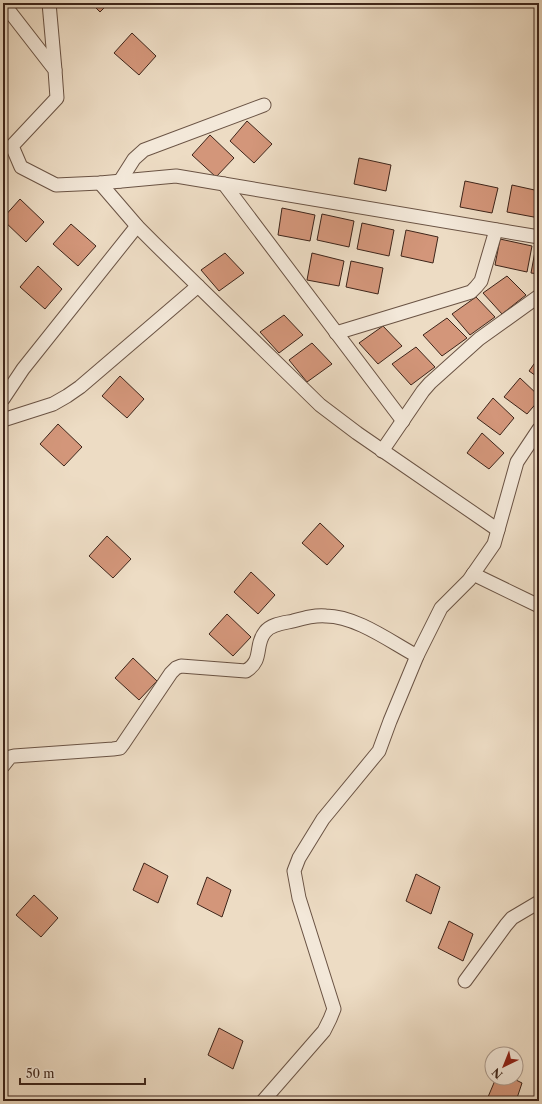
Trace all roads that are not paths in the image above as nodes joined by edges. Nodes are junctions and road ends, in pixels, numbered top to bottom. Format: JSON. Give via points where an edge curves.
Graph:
{"nodes":[{"id":1,"x":3,"y":3,"type":"edge"},
{"id":2,"x":50,"y":3,"type":"edge"},
{"id":3,"x":55,"y":70,"type":"junction"},
{"id":4,"x":264,"y":105,"type":"dead end"},
{"id":5,"x":120,"y":181,"type":"junction"},
{"id":6,"x":100,"y":183,"type":"junction"},
{"id":7,"x":224,"y":184,"type":"junction"},
{"id":8,"x":137,"y":226,"type":"junction"},
{"id":9,"x":496,"y":230,"type":"junction"},
{"id":10,"x":539,"y":237,"type":"edge"},
{"id":11,"x":198,"y":286,"type":"junction"},
{"id":12,"x":539,"y":296,"type":"edge"},
{"id":13,"x":336,"y":333,"type":"junction"},
{"id":14,"x":3,"y":400,"type":"edge"},
{"id":15,"x":3,"y":420,"type":"edge"},
{"id":16,"x":403,"y":421,"type":"junction"},
{"id":17,"x":539,"y":430,"type":"edge"},
{"id":18,"x":382,"y":450,"type":"junction"},
{"id":19,"x":498,"y":530,"type":"junction"},
{"id":20,"x":474,"y":574,"type":"junction"},
{"id":21,"x":539,"y":606,"type":"edge"},
{"id":22,"x":417,"y":656,"type":"junction"},
{"id":23,"x":3,"y":766,"type":"edge"},
{"id":24,"x":539,"y":902,"type":"edge"},
{"id":25,"x":465,"y":981,"type":"dead end"},
{"id":26,"x":263,"y":1101,"type":"edge"}],
"edges":[{"from":1,"to":3,"type":"street"},
{"from":2,"to":3,"type":"street"},
{"from":3,"to":6,"type":"street","via":[[56,98],[12,146],[21,166],[56,185]]},
{"from":4,"to":5,"type":"street","via":[[144,150],[134,159]]},
{"from":5,"to":6,"type":"street"},
{"from":5,"to":7,"type":"street","via":[[176,176]]},
{"from":6,"to":8,"type":"street"},
{"from":7,"to":9,"type":"street"},
{"from":7,"to":13,"type":"street"},
{"from":8,"to":11,"type":"street"},
{"from":8,"to":14,"type":"street","via":[[23,370]]},
{"from":9,"to":10,"type":"street"},
{"from":9,"to":13,"type":"street","via":[[480,281],[470,292]]},
{"from":11,"to":15,"type":"street","via":[[68,396],[53,404]]},
{"from":11,"to":18,"type":"street","via":[[320,405]]},
{"from":12,"to":16,"type":"street","via":[[479,339],[430,383]]},
{"from":13,"to":16,"type":"street"},
{"from":16,"to":18,"type":"street"},
{"from":17,"to":19,"type":"street","via":[[517,462]]},
{"from":18,"to":19,"type":"street"},
{"from":19,"to":20,"type":"street","via":[[494,544]]},
{"from":20,"to":21,"type":"street"},
{"from":20,"to":22,"type":"street","via":[[441,608]]},
{"from":22,"to":23,"type":"street","via":[[359,623],[341,617],[312,616],[273,626],[265,632],[257,660],[246,672],[181,666],[176,668],[120,748],[14,756]]},
{"from":22,"to":26,"type":"street","via":[[380,751],[323,819],[294,871],[299,898],[334,1009],[324,1031]]},
{"from":24,"to":25,"type":"street","via":[[512,918]]}]}
